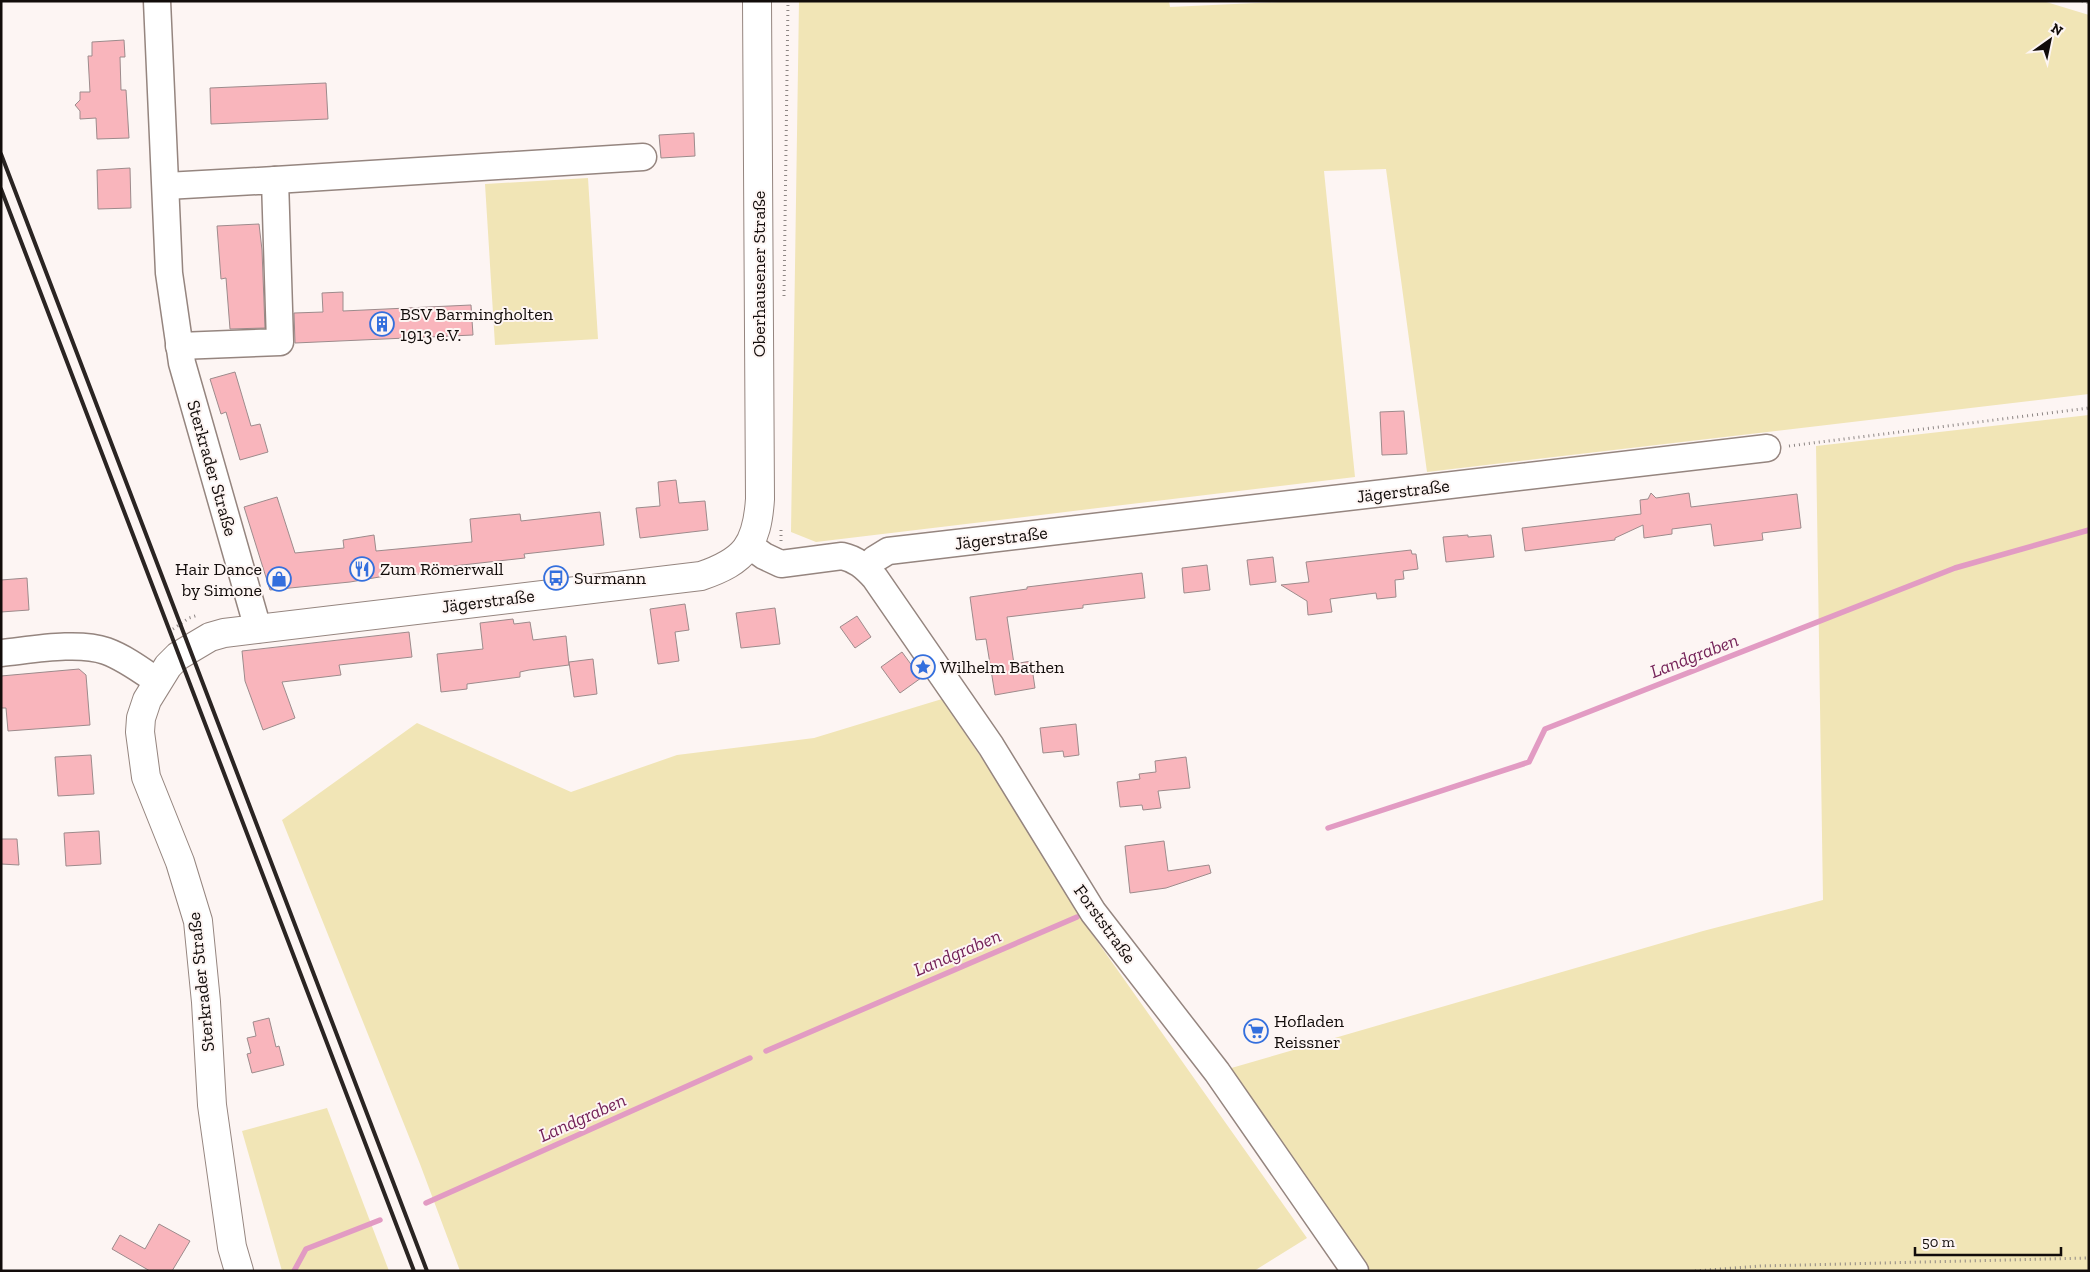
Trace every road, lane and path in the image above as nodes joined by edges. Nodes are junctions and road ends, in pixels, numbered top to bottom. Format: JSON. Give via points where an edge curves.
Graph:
{"nodes":[{"id":1,"x":157,"y":1,"type":"edge"},
{"id":2,"x":757,"y":1,"type":"edge"},
{"id":3,"x":788,"y":1,"type":"edge"},
{"id":4,"x":2082,"y":1,"type":"edge"},
{"id":5,"x":2089,"y":3,"type":"edge"},
{"id":6,"x":643,"y":157,"type":"dead end"},
{"id":7,"x":275,"y":180,"type":"junction"},
{"id":8,"x":166,"y":186,"type":"junction"},
{"id":9,"x":784,"y":306,"type":"dead end"},
{"id":10,"x":179,"y":346,"type":"junction"},
{"id":11,"x":2089,"y":408,"type":"edge"},
{"id":12,"x":1767,"y":448,"type":"joint"},
{"id":13,"x":782,"y":518,"type":"dead end"},
{"id":14,"x":750,"y":546,"type":"junction"},
{"id":15,"x":781,"y":564,"type":"junction"},
{"id":16,"x":866,"y":568,"type":"junction"},
{"id":17,"x":258,"y":629,"type":"junction"},
{"id":18,"x":1,"y":653,"type":"edge"},
{"id":19,"x":157,"y":681,"type":"junction"},
{"id":20,"x":2089,"y":1258,"type":"edge"},
{"id":21,"x":239,"y":1271,"type":"edge"},
{"id":22,"x":1355,"y":1271,"type":"edge"},
{"id":23,"x":1694,"y":1271,"type":"edge"}],
"edges":[{"from":1,"to":8,"type":"street","name":"Sterkrader Straße"},
{"from":2,"to":14,"type":"main road","name":"Oberhausener Straße","via":[[760,500],[759,520]]},
{"from":3,"to":9,"type":"path"},
{"from":4,"to":5,"type":"path"},
{"from":6,"to":7,"type":"street"},
{"from":7,"to":8,"type":"street"},
{"from":7,"to":10,"type":"street","via":[[280,342]]},
{"from":8,"to":10,"type":"street","name":"Sterkrader Straße","via":[[170,273]]},
{"from":10,"to":17,"type":"street","name":"Sterkrader Straße"},
{"from":11,"to":12,"type":"path"},
{"from":12,"to":16,"type":"street","name":"Jägerstraße","via":[[888,551]]},
{"from":13,"to":15,"type":"path"},
{"from":14,"to":15,"type":"street"},
{"from":14,"to":17,"type":"main road","name":"Jägerstraße","via":[[720,570],[701,576]]},
{"from":15,"to":16,"type":"street","via":[[842,556]]},
{"from":16,"to":22,"type":"street","name":"Forststraße","via":[[991,746],[1093,912],[1218,1072]]},
{"from":17,"to":19,"type":"main road","name":"Sterkrader Straße","via":[[210,636],[178,656]]},
{"from":18,"to":19,"type":"street","via":[[92,648],[122,658]]},
{"from":19,"to":21,"type":"main road","name":"Sterkrader Straße","via":[[141,718],[141,746],[146,778],[180,862],[198,921],[212,1105],[232,1247]]},
{"from":20,"to":23,"type":"path","via":[[1760,1266]]}]}
